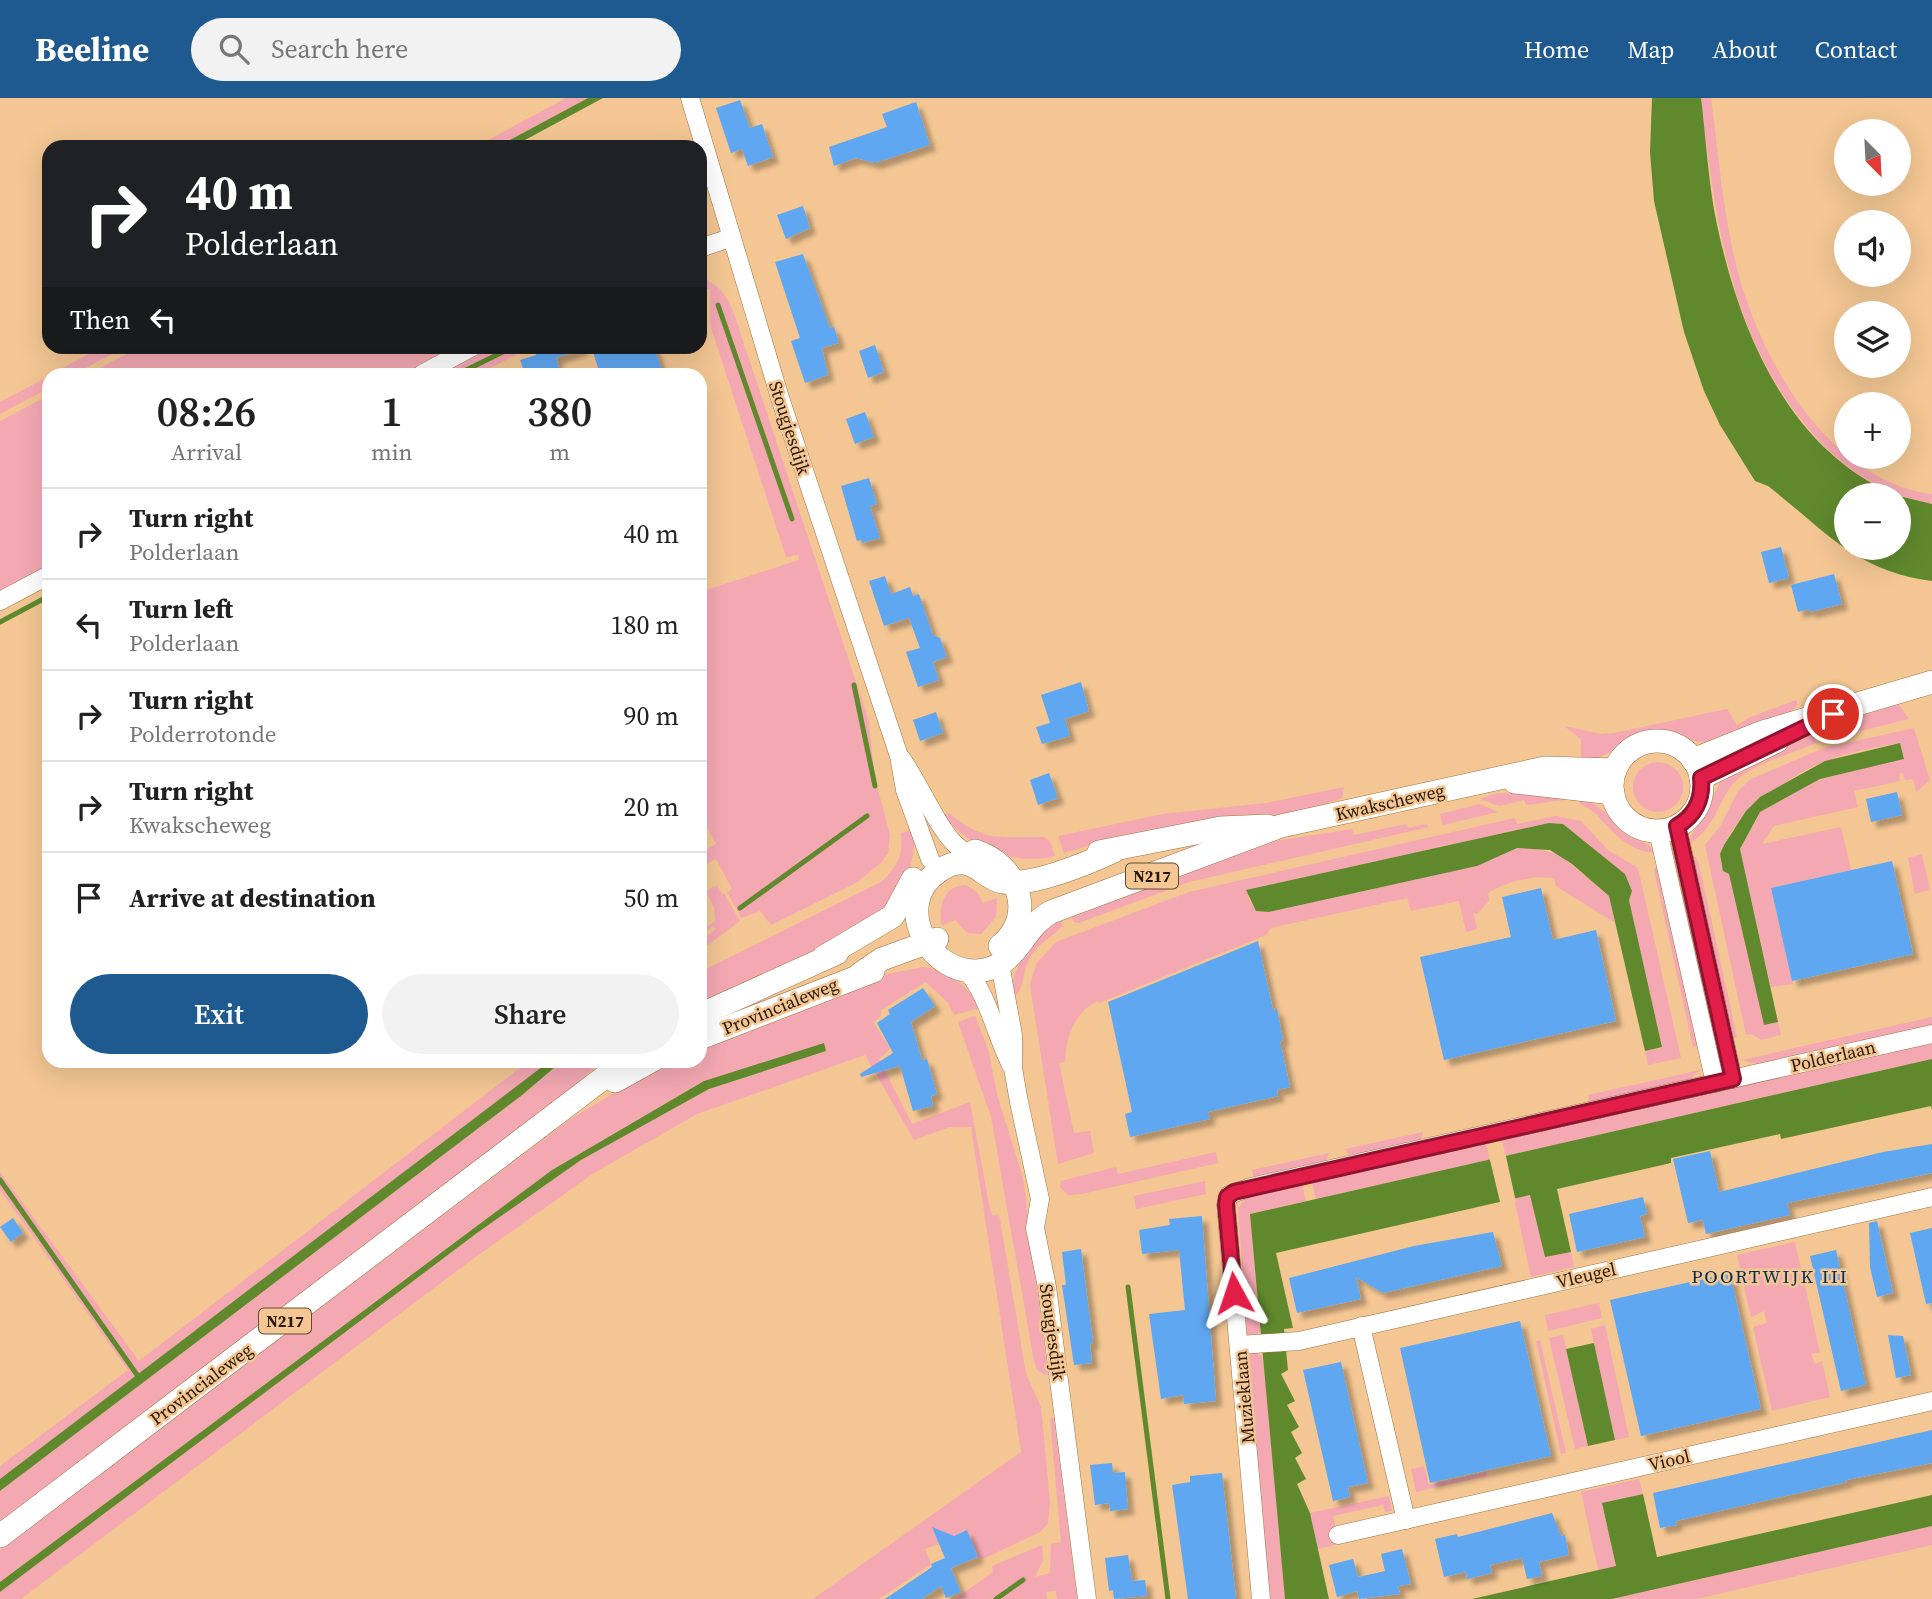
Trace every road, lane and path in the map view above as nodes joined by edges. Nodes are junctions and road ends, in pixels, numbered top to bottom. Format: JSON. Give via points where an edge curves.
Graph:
{"nodes":[{"id":1,"x":690,"y":98,"type":"edge"},
{"id":2,"x":702,"y":140,"type":"edge"},
{"id":3,"x":707,"y":158,"type":"edge"},
{"id":4,"x":730,"y":238,"type":"junction"},
{"id":5,"x":707,"y":246,"type":"edge"},
{"id":6,"x":459,"y":354,"type":"edge"},
{"id":7,"x":433,"y":368,"type":"edge"},
{"id":8,"x":42,"y":579,"type":"edge"},
{"id":9,"x":0,"y":601,"type":"edge"},
{"id":10,"x":1932,"y":682,"type":"edge"},
{"id":11,"x":899,"y":756,"type":"junction"},
{"id":12,"x":1697,"y":769,"type":"junction"},
{"id":13,"x":1614,"y":782,"type":"junction"},
{"id":14,"x":1281,"y":826,"type":"junction"},
{"id":15,"x":1667,"y":829,"type":"junction"},
{"id":16,"x":961,"y":849,"type":"junction"},
{"id":17,"x":931,"y":868,"type":"junction"},
{"id":18,"x":1011,"y":875,"type":"junction"},
{"id":19,"x":912,"y":900,"type":"junction"},
{"id":20,"x":930,"y":949,"type":"junction"},
{"id":21,"x":1000,"y":956,"type":"junction"},
{"id":22,"x":966,"y":970,"type":"junction"},
{"id":23,"x":707,"y":1012,"type":"edge"},
{"id":24,"x":1932,"y":1034,"type":"edge"},
{"id":25,"x":707,"y":1035,"type":"edge"},
{"id":26,"x":617,"y":1068,"type":"edge"},
{"id":27,"x":638,"y":1068,"type":"edge"},
{"id":28,"x":1013,"y":1068,"type":"junction"},
{"id":29,"x":1733,"y":1079,"type":"junction"},
{"id":30,"x":1715,"y":1083,"type":"junction"},
{"id":31,"x":569,"y":1106,"type":"junction"},
{"id":32,"x":1229,"y":1195,"type":"joint"},
{"id":33,"x":1932,"y":1197,"type":"edge"},
{"id":34,"x":1361,"y":1326,"type":"junction"},
{"id":35,"x":1239,"y":1345,"type":"junction"},
{"id":36,"x":1932,"y":1401,"type":"edge"},
{"id":37,"x":1406,"y":1520,"type":"junction"},
{"id":38,"x":1338,"y":1535,"type":"dead end"},
{"id":39,"x":0,"y":1536,"type":"edge"},
{"id":40,"x":1087,"y":1599,"type":"edge"},
{"id":41,"x":1262,"y":1599,"type":"edge"}],
"edges":[{"from":1,"to":2,"type":"street","name":"Stougjesdijk"},
{"from":3,"to":4,"type":"street","name":"Stougjesdijk"},
{"from":4,"to":5,"type":"street"},
{"from":4,"to":11,"type":"street","name":"Stougjesdijk"},
{"from":6,"to":7,"type":"street"},
{"from":8,"to":9,"type":"street"},
{"from":10,"to":12,"type":"main road","via":[[1852,705]]},
{"from":11,"to":16,"type":"street","name":"Stougjesdijk"},
{"from":11,"to":17,"type":"street","name":"Stougjesdijk","via":[[905,790]]},
{"from":12,"to":13,"type":"main road","via":[[1675,745],[1651,742],[1630,751]]},
{"from":12,"to":15,"type":"main road","via":[[1701,794],[1695,810]]},
{"from":13,"to":14,"type":"main road","name":"Kwakscheweg","number":"N217","via":[[1498,780]]},
{"from":13,"to":15,"type":"main road","via":[[1618,808],[1628,820],[1642,828]]},
{"from":14,"to":18,"type":"main road","name":"Kwakscheweg","number":"N217","via":[[1172,835]]},
{"from":14,"to":21,"type":"main road","name":"Kwakscheweg","number":"N217","via":[[1051,912],[1016,951]]},
{"from":15,"to":29,"type":"street"},
{"from":15,"to":30,"type":"street"},
{"from":16,"to":17,"type":"main road","via":[[941,853]]},
{"from":16,"to":18,"type":"main road","via":[[989,856]]},
{"from":17,"to":18,"type":"main road","number":"N217","via":[[963,864],[980,868],[998,881]]},
{"from":17,"to":19,"type":"main road","name":"Provincialeweg","via":[[916,874]]},
{"from":18,"to":21,"type":"main road","via":[[1019,904],[1017,920]]},
{"from":19,"to":20,"type":"main road"},
{"from":19,"to":23,"type":"main road","name":"Provincialeweg","via":[[824,957]]},
{"from":20,"to":21,"type":"main road","via":[[936,939],[954,951]]},
{"from":20,"to":22,"type":"main road","via":[[950,965]]},
{"from":20,"to":25,"type":"main road","name":"Provincialeweg"},
{"from":21,"to":22,"type":"main road","via":[[984,970]]},
{"from":21,"to":28,"type":"street","name":"Stougjesdijk","via":[[1013,1035]]},
{"from":22,"to":28,"type":"street","name":"Stougjesdijk","via":[[981,991]]},
{"from":24,"to":29,"type":"street","name":"Polderlaan"},
{"from":26,"to":31,"type":"main road","name":"Provincialeweg","number":"N217"},
{"from":27,"to":31,"type":"main road","name":"Provincialeweg","number":"N217"},
{"from":28,"to":40,"type":"street","name":"Stougjesdijk","via":[[1040,1199],[1035,1230],[1047,1287]]},
{"from":29,"to":30,"type":"street","name":"Polderlaan"},
{"from":30,"to":32,"type":"street","name":"Polderlaan"},
{"from":31,"to":39,"type":"main road","name":"Provincialeweg","number":"N217"},
{"from":32,"to":35,"type":"street","name":"Muzieklaan","via":[[1226,1205]]},
{"from":33,"to":34,"type":"street","name":"Vleugel"},
{"from":34,"to":35,"type":"street","name":"Vleugel","via":[[1289,1342]]},
{"from":34,"to":37,"type":"street"},
{"from":35,"to":41,"type":"street","name":"Muzieklaan"},
{"from":36,"to":37,"type":"street","name":"Viool"},
{"from":37,"to":38,"type":"street","name":"Viool"}]}
